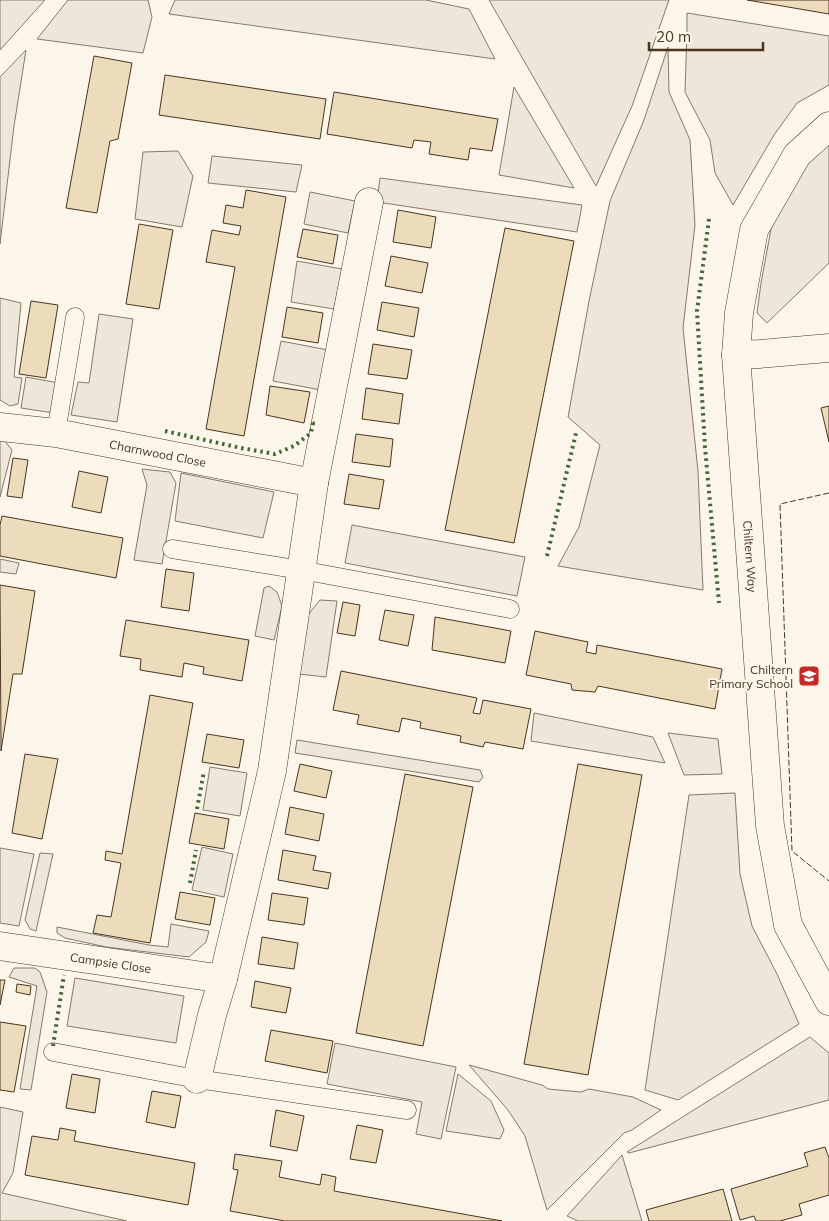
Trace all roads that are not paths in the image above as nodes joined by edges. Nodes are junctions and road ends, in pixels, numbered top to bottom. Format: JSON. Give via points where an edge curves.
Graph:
{"nodes":[{"id":1,"x":829,"y":126,"type":"edge"},
{"id":2,"x":369,"y":202,"type":"dead end"},
{"id":3,"x":76,"y":317,"type":"dead end"},
{"id":4,"x":829,"y":348,"type":"edge"},
{"id":5,"x":736,"y":355,"type":"junction"},
{"id":6,"x":0,"y":427,"type":"edge"},
{"id":7,"x":56,"y":433,"type":"junction"},
{"id":8,"x":314,"y":483,"type":"junction"},
{"id":9,"x":172,"y":549,"type":"dead end"},
{"id":10,"x":301,"y":570,"type":"junction"},
{"id":11,"x":510,"y":609,"type":"dead end"},
{"id":12,"x":0,"y":946,"type":"edge"},
{"id":13,"x":223,"y":980,"type":"junction"},
{"id":14,"x":829,"y":1000,"type":"edge"},
{"id":15,"x":53,"y":1052,"type":"dead end"},
{"id":16,"x":197,"y":1079,"type":"junction"},
{"id":17,"x":407,"y":1110,"type":"dead end"}],
"edges":[{"from":1,"to":5,"type":"street","name":"Chiltern Way","via":[[797,155],[754,230],[739,313]]},
{"from":2,"to":8,"type":"street"},
{"from":3,"to":7,"type":"lane"},
{"from":4,"to":5,"type":"street"},
{"from":5,"to":14,"type":"street","name":"Chiltern Way","via":[[770,826],[788,925]]},
{"from":6,"to":7,"type":"street","name":"Charnwood Close"},
{"from":7,"to":8,"type":"street","name":"Charnwood Close"},
{"from":8,"to":10,"type":"street"},
{"from":9,"to":10,"type":"lane"},
{"from":10,"to":11,"type":"lane"},
{"from":10,"to":13,"type":"street","via":[[272,771]]},
{"from":12,"to":13,"type":"street","name":"Campsie Close"},
{"from":13,"to":16,"type":"street"},
{"from":15,"to":16,"type":"lane"},
{"from":16,"to":17,"type":"lane"}]}
